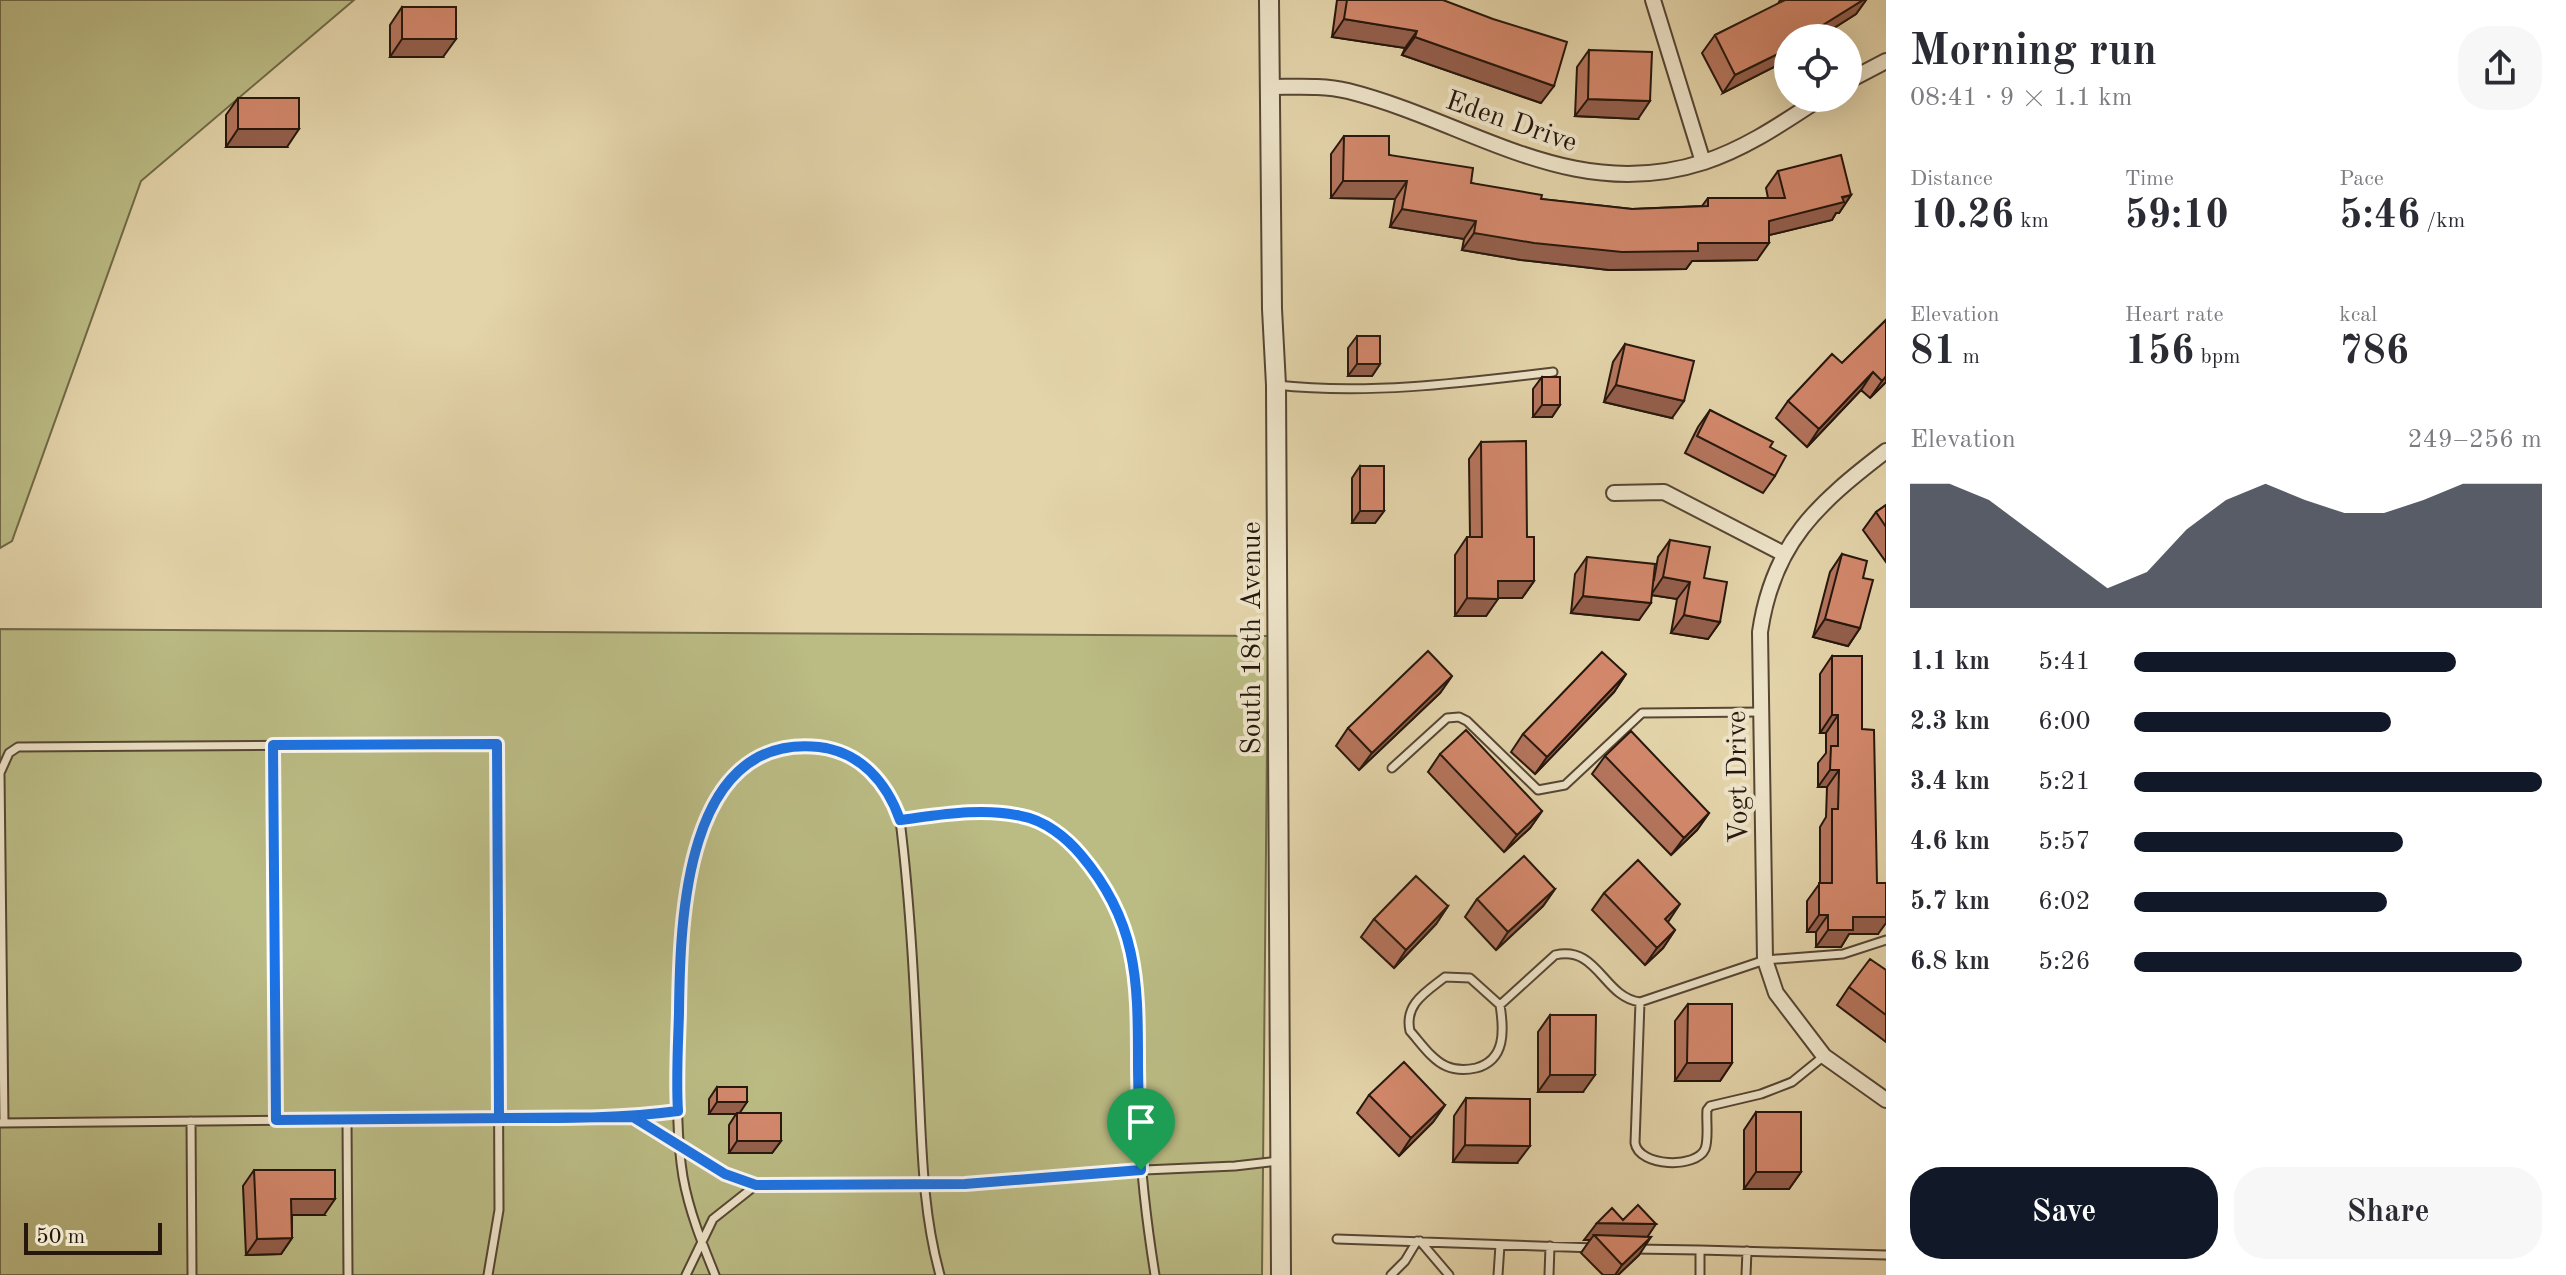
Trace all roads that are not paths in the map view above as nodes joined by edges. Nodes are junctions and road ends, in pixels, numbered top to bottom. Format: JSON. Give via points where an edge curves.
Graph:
{"nodes":[{"id":1,"x":1269,"y":0,"type":"edge"},
{"id":2,"x":1653,"y":0,"type":"edge"},
{"id":3,"x":1886,"y":61,"type":"edge"},
{"id":4,"x":1862,"y":74,"type":"edge"},
{"id":5,"x":1270,"y":87,"type":"junction"},
{"id":6,"x":1799,"y":112,"type":"edge"},
{"id":7,"x":1703,"y":162,"type":"junction"},
{"id":8,"x":1553,"y":372,"type":"dead end"},
{"id":9,"x":1276,"y":385,"type":"junction"},
{"id":10,"x":1886,"y":451,"type":"edge"},
{"id":11,"x":1614,"y":493,"type":"dead end"},
{"id":12,"x":1784,"y":554,"type":"junction"},
{"id":13,"x":1761,"y":712,"type":"junction"},
{"id":14,"x":273,"y":745,"type":"junction"},
{"id":15,"x":1392,"y":768,"type":"dead end"},
{"id":16,"x":900,"y":820,"type":"junction"},
{"id":17,"x":1886,"y":940,"type":"edge"},
{"id":18,"x":1765,"y":960,"type":"junction"},
{"id":19,"x":1640,"y":1002,"type":"junction"},
{"id":20,"x":1500,"y":1005,"type":"junction"},
{"id":21,"x":1824,"y":1056,"type":"junction"},
{"id":22,"x":1886,"y":1100,"type":"edge"},
{"id":23,"x":678,"y":1111,"type":"junction"},
{"id":24,"x":633,"y":1117,"type":"junction"},
{"id":25,"x":499,"y":1118,"type":"junction"},
{"id":26,"x":276,"y":1120,"type":"junction"},
{"id":27,"x":347,"y":1120,"type":"junction"},
{"id":28,"x":191,"y":1121,"type":"junction"},
{"id":29,"x":2,"y":1122,"type":"edge"},
{"id":30,"x":680,"y":1147,"type":"junction"},
{"id":31,"x":1281,"y":1161,"type":"junction"},
{"id":32,"x":1141,"y":1170,"type":"junction"},
{"id":33,"x":756,"y":1185,"type":"junction"},
{"id":34,"x":924,"y":1185,"type":"junction"},
{"id":35,"x":1337,"y":1239,"type":"dead end"},
{"id":36,"x":1418,"y":1241,"type":"junction"},
{"id":37,"x":701,"y":1242,"type":"junction"},
{"id":38,"x":1500,"y":1245,"type":"junction"},
{"id":39,"x":1550,"y":1246,"type":"junction"},
{"id":40,"x":1610,"y":1248,"type":"edge"},
{"id":41,"x":1625,"y":1248,"type":"edge"},
{"id":42,"x":1700,"y":1250,"type":"junction"},
{"id":43,"x":1747,"y":1251,"type":"junction"},
{"id":44,"x":1886,"y":1255,"type":"edge"},
{"id":45,"x":192,"y":1275,"type":"edge"},
{"id":46,"x":348,"y":1275,"type":"edge"},
{"id":47,"x":488,"y":1275,"type":"edge"},
{"id":48,"x":686,"y":1275,"type":"edge"},
{"id":49,"x":715,"y":1275,"type":"edge"},
{"id":50,"x":940,"y":1275,"type":"edge"},
{"id":51,"x":1155,"y":1275,"type":"edge"},
{"id":52,"x":1281,"y":1275,"type":"edge"},
{"id":53,"x":1391,"y":1275,"type":"edge"},
{"id":54,"x":1449,"y":1275,"type":"edge"},
{"id":55,"x":1498,"y":1275,"type":"edge"},
{"id":56,"x":1549,"y":1275,"type":"edge"},
{"id":57,"x":1700,"y":1275,"type":"edge"},
{"id":58,"x":1746,"y":1275,"type":"edge"}],
"edges":[{"from":1,"to":5,"type":"street","name":"South 18th Avenue"},
{"from":2,"to":7,"type":"street"},
{"from":3,"to":4,"type":"street"},
{"from":5,"to":7,"type":"street","name":"Eden Drive","via":[[1345,90],[1539,162],[1599,174]]},
{"from":5,"to":9,"type":"street","name":"South 18th Avenue"},
{"from":6,"to":7,"type":"street","name":"Eden Drive","via":[[1748,144]]},
{"from":8,"to":9,"type":"lane","via":[[1401,387]]},
{"from":9,"to":31,"type":"street","name":"South 18th Avenue"},
{"from":10,"to":12,"type":"street","name":"Vogt Drive","via":[[1811,515]]},
{"from":11,"to":12,"type":"street","via":[[1664,492]]},
{"from":12,"to":13,"type":"street","name":"Vogt Drive","via":[[1766,597],[1760,632]]},
{"from":13,"to":15,"type":"lane","via":[[1642,713],[1565,785],[1551,789],[1538,790],[1459,717],[1447,718]]},
{"from":13,"to":18,"type":"street","name":"Vogt Drive"},
{"from":14,"to":25,"type":"lane","via":[[497,744]]},
{"from":14,"to":26,"type":"lane"},
{"from":14,"to":29,"type":"lane","via":[[18,747],[9,753],[0,773]]},
{"from":16,"to":23,"type":"lane","via":[[869,768],[830,748],[770,752],[753,759],[724,786],[700,841],[681,918]]},
{"from":16,"to":32,"type":"lane","via":[[958,813],[1021,816],[1059,834],[1104,883],[1125,927],[1138,991]]},
{"from":16,"to":34,"type":"lane"},
{"from":17,"to":18,"type":"lane","via":[[1843,954]]},
{"from":18,"to":19,"type":"lane"},
{"from":18,"to":21,"type":"street","name":"Vogt Drive","via":[[1776,993]]},
{"from":19,"to":20,"type":"lane","via":[[1629,1000],[1581,956],[1565,952]]},
{"from":19,"to":21,"type":"lane","via":[[1635,1143],[1640,1154],[1656,1161],[1700,1155],[1706,1148],[1710,1106],[1792,1082]]},
{"from":20,"to":20,"type":"lane","via":[[1470,978],[1445,977],[1412,1004],[1408,1025],[1440,1063],[1473,1069],[1494,1058],[1503,1039]]},
{"from":21,"to":22,"type":"street","name":"Vogt Drive"},
{"from":23,"to":24,"type":"lane"},
{"from":23,"to":30,"type":"lane"},
{"from":24,"to":25,"type":"lane"},
{"from":24,"to":30,"type":"lane"},
{"from":25,"to":27,"type":"lane"},
{"from":25,"to":47,"type":"lane","via":[[499,1210]]},
{"from":26,"to":27,"type":"lane"},
{"from":26,"to":28,"type":"lane"},
{"from":27,"to":46,"type":"lane"},
{"from":28,"to":29,"type":"lane"},
{"from":28,"to":45,"type":"lane"},
{"from":30,"to":33,"type":"lane","via":[[725,1174]]},
{"from":30,"to":37,"type":"lane"},
{"from":31,"to":32,"type":"lane"},
{"from":31,"to":52,"type":"street","name":"South 18th Avenue"},
{"from":32,"to":34,"type":"lane"},
{"from":32,"to":51,"type":"lane"},
{"from":33,"to":34,"type":"lane"},
{"from":33,"to":37,"type":"lane","via":[[713,1219]]},
{"from":34,"to":50,"type":"lane","via":[[929,1237]]},
{"from":35,"to":36,"type":"lane"},
{"from":36,"to":38,"type":"lane"},
{"from":36,"to":53,"type":"lane"},
{"from":36,"to":54,"type":"lane"},
{"from":37,"to":48,"type":"lane"},
{"from":37,"to":49,"type":"lane"},
{"from":38,"to":39,"type":"lane"},
{"from":38,"to":55,"type":"lane"},
{"from":39,"to":40,"type":"lane"},
{"from":39,"to":56,"type":"lane"},
{"from":41,"to":42,"type":"lane"},
{"from":42,"to":43,"type":"lane"},
{"from":42,"to":57,"type":"lane"},
{"from":43,"to":44,"type":"lane"},
{"from":43,"to":58,"type":"lane"}]}
